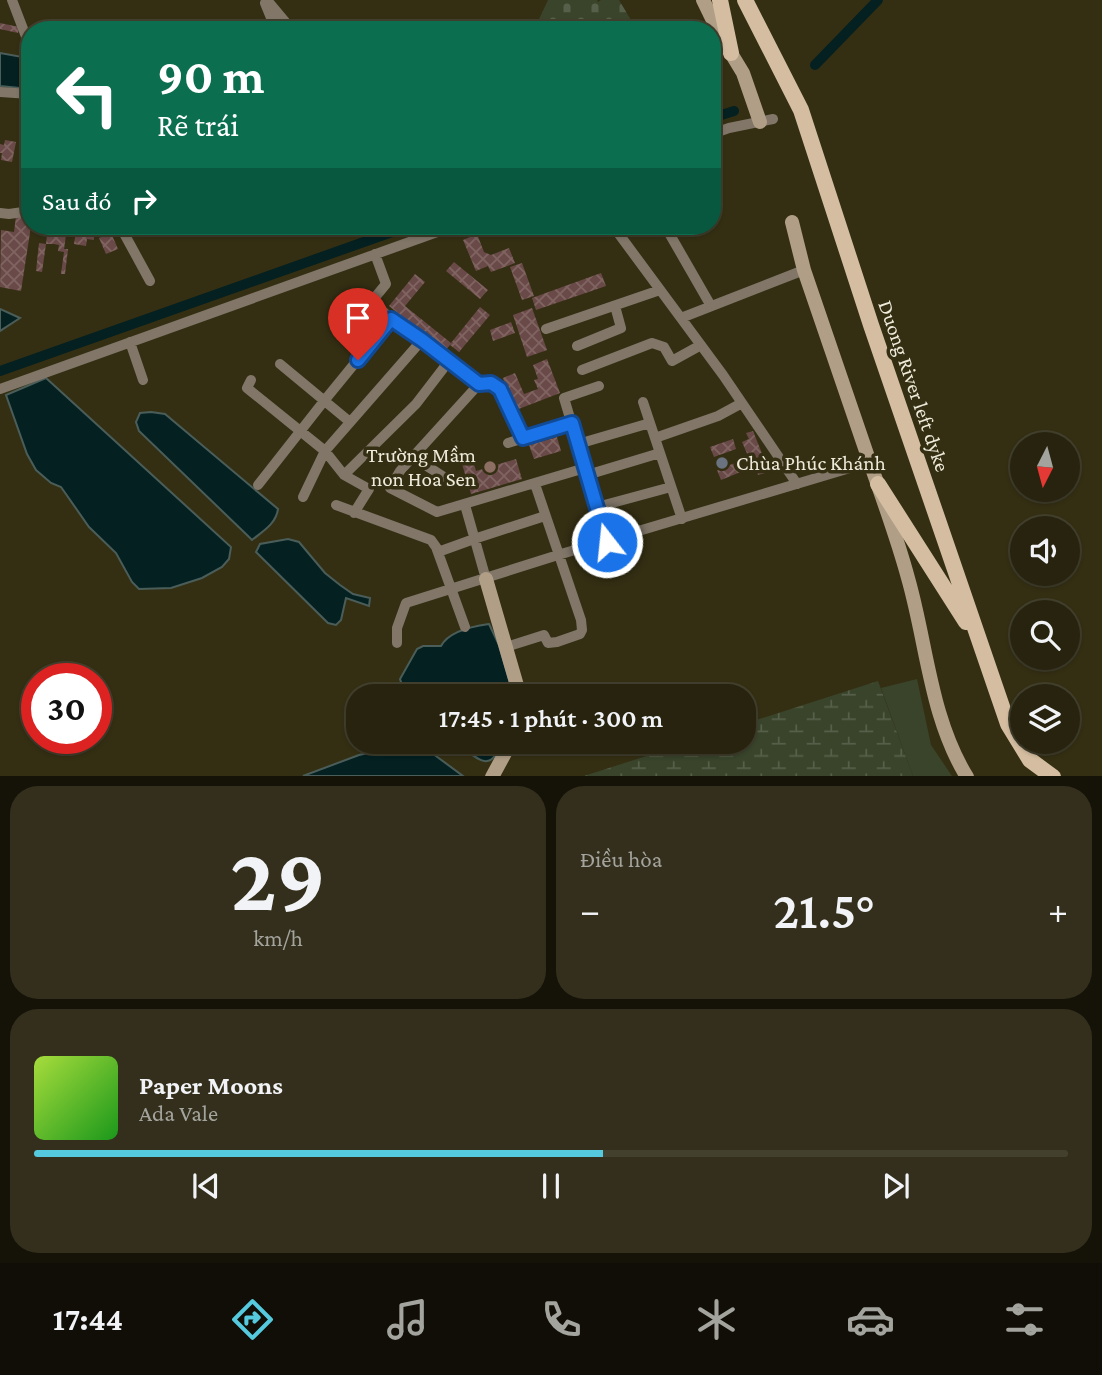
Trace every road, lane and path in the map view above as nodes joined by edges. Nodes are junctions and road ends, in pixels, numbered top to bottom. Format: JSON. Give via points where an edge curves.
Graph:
{"nodes":[{"id":1,"x":12,"y":0,"type":"edge"},
{"id":2,"x":265,"y":0,"type":"edge"},
{"id":3,"x":703,"y":0,"type":"edge"},
{"id":4,"x":720,"y":0,"type":"edge"},
{"id":5,"x":745,"y":0,"type":"edge"},
{"id":6,"x":273,"y":21,"type":"edge"},
{"id":7,"x":284,"y":21,"type":"edge"},
{"id":8,"x":714,"y":21,"type":"edge"},
{"id":9,"x":21,"y":24,"type":"edge"},
{"id":10,"x":721,"y":34,"type":"edge"},
{"id":11,"x":731,"y":53,"type":"junction"},
{"id":12,"x":0,"y":92,"type":"edge"},
{"id":13,"x":21,"y":93,"type":"edge"},
{"id":14,"x":766,"y":121,"type":"joint"},
{"id":15,"x":721,"y":131,"type":"edge"},
{"id":16,"x":21,"y":212,"type":"edge"},
{"id":17,"x":0,"y":213,"type":"edge"},
{"id":18,"x":792,"y":222,"type":"dead end"},
{"id":19,"x":125,"y":235,"type":"edge"},
{"id":20,"x":429,"y":235,"type":"edge"},
{"id":21,"x":620,"y":235,"type":"edge"},
{"id":22,"x":670,"y":235,"type":"edge"},
{"id":23,"x":375,"y":254,"type":"junction"},
{"id":24,"x":804,"y":270,"type":"junction"},
{"id":25,"x":150,"y":281,"type":"dead end"},
{"id":26,"x":660,"y":290,"type":"junction"},
{"id":27,"x":615,"y":306,"type":"junction"},
{"id":28,"x":710,"y":306,"type":"junction"},
{"id":29,"x":681,"y":318,"type":"junction"},
{"id":30,"x":391,"y":319,"type":"junction"},
{"id":31,"x":545,"y":330,"type":"dead end"},
{"id":32,"x":422,"y":340,"type":"junction"},
{"id":33,"x":130,"y":342,"type":"junction"},
{"id":34,"x":701,"y":345,"type":"junction"},
{"id":35,"x":578,"y":346,"type":"dead end"},
{"id":36,"x":449,"y":361,"type":"junction"},
{"id":37,"x":280,"y":364,"type":"dead end"},
{"id":38,"x":582,"y":370,"type":"dead end"},
{"id":39,"x":143,"y":380,"type":"dead end"},
{"id":40,"x":251,"y":380,"type":"dead end"},
{"id":41,"x":479,"y":384,"type":"junction"},
{"id":42,"x":599,"y":386,"type":"dead end"},
{"id":43,"x":0,"y":389,"type":"edge"},
{"id":44,"x":324,"y":401,"type":"junction"},
{"id":45,"x":643,"y":402,"type":"dead end"},
{"id":46,"x":742,"y":403,"type":"junction"},
{"id":47,"x":350,"y":422,"type":"junction"},
{"id":48,"x":572,"y":423,"type":"junction"},
{"id":49,"x":650,"y":424,"type":"junction"},
{"id":50,"x":300,"y":431,"type":"junction"},
{"id":51,"x":523,"y":438,"type":"junction"},
{"id":52,"x":655,"y":438,"type":"junction"},
{"id":53,"x":508,"y":443,"type":"dead end"},
{"id":54,"x":578,"y":444,"type":"junction"},
{"id":55,"x":325,"y":451,"type":"junction"},
{"id":56,"x":660,"y":453,"type":"junction"},
{"id":57,"x":413,"y":457,"type":"junction"},
{"id":58,"x":870,"y":462,"type":"junction"},
{"id":59,"x":586,"y":472,"type":"junction"},
{"id":60,"x":344,"y":475,"type":"junction"},
{"id":61,"x":450,"y":481,"type":"dead end"},
{"id":62,"x":535,"y":484,"type":"junction"},
{"id":63,"x":797,"y":484,"type":"junction"},
{"id":64,"x":878,"y":484,"type":"junction"},
{"id":65,"x":258,"y":485,"type":"dead end"},
{"id":66,"x":671,"y":487,"type":"junction"},
{"id":67,"x":303,"y":497,"type":"dead end"},
{"id":68,"x":336,"y":505,"type":"dead end"},
{"id":69,"x":465,"y":505,"type":"junction"},
{"id":70,"x":597,"y":507,"type":"junction"},
{"id":71,"x":354,"y":513,"type":"junction"},
{"id":72,"x":545,"y":516,"type":"junction"},
{"id":73,"x":681,"y":519,"type":"junction"},
{"id":74,"x":474,"y":539,"type":"junction"},
{"id":75,"x":607,"y":542,"type":"junction"},
{"id":76,"x":438,"y":552,"type":"junction"},
{"id":77,"x":558,"y":555,"type":"junction"},
{"id":78,"x":486,"y":579,"type":"junction"},
{"id":79,"x":451,"y":590,"type":"junction"},
{"id":80,"x":465,"y":626,"type":"dead end"},
{"id":81,"x":397,"y":643,"type":"dead end"},
{"id":82,"x":980,"y":645,"type":"junction"},
{"id":83,"x":506,"y":647,"type":"junction"},
{"id":84,"x":517,"y":684,"type":"edge"},
{"id":85,"x":504,"y":754,"type":"edge"},
{"id":86,"x":1030,"y":761,"type":"junction"},
{"id":87,"x":492,"y":776,"type":"edge"},
{"id":88,"x":967,"y":776,"type":"edge"},
{"id":89,"x":1045,"y":776,"type":"edge"},
{"id":90,"x":1053,"y":776,"type":"edge"}],
"edges":[{"from":1,"to":9,"type":"street"},
{"from":2,"to":6,"type":"street"},
{"from":2,"to":7,"type":"street"},
{"from":3,"to":8,"type":"street"},
{"from":4,"to":11,"type":"main road"},
{"from":5,"to":82,"type":"main road","name":"Duong River left dyke","via":[[801,110]]},
{"from":10,"to":11,"type":"street"},
{"from":11,"to":14,"type":"street"},
{"from":12,"to":13,"type":"street"},
{"from":14,"to":15,"type":"street"},
{"from":16,"to":17,"type":"street"},
{"from":18,"to":24,"type":"street"},
{"from":19,"to":25,"type":"street"},
{"from":20,"to":23,"type":"street"},
{"from":21,"to":26,"type":"street"},
{"from":22,"to":28,"type":"street"},
{"from":23,"to":30,"type":"street","via":[[386,284],[372,301]]},
{"from":23,"to":33,"type":"street"},
{"from":24,"to":28,"type":"street"},
{"from":24,"to":58,"type":"street"},
{"from":26,"to":27,"type":"street"},
{"from":26,"to":29,"type":"street"},
{"from":27,"to":31,"type":"street"},
{"from":27,"to":35,"type":"street","via":[[621,328]]},
{"from":28,"to":29,"type":"street"},
{"from":29,"to":34,"type":"street"},
{"from":30,"to":32,"type":"street"},
{"from":30,"to":44,"type":"street"},
{"from":32,"to":36,"type":"street"},
{"from":32,"to":47,"type":"street"},
{"from":33,"to":39,"type":"street"},
{"from":33,"to":43,"type":"street"},
{"from":34,"to":38,"type":"street","via":[[672,361],[664,346],[652,343]]},
{"from":34,"to":46,"type":"street"},
{"from":36,"to":41,"type":"street"},
{"from":36,"to":60,"type":"street","via":[[416,404]]},
{"from":37,"to":44,"type":"street"},
{"from":40,"to":50,"type":"street","via":[[247,388]]},
{"from":41,"to":51,"type":"street","via":[[491,383],[500,389]]},
{"from":41,"to":57,"type":"street"},
{"from":42,"to":48,"type":"street","via":[[564,398]]},
{"from":44,"to":47,"type":"street"},
{"from":44,"to":50,"type":"street"},
{"from":45,"to":49,"type":"street"},
{"from":46,"to":52,"type":"street"},
{"from":46,"to":63,"type":"street"},
{"from":47,"to":55,"type":"street"},
{"from":48,"to":51,"type":"street"},
{"from":48,"to":54,"type":"street"},
{"from":49,"to":52,"type":"street"},
{"from":49,"to":54,"type":"street"},
{"from":50,"to":55,"type":"street"},
{"from":50,"to":65,"type":"street"},
{"from":51,"to":53,"type":"street"},
{"from":52,"to":56,"type":"street"},
{"from":54,"to":59,"type":"street"},
{"from":55,"to":60,"type":"street"},
{"from":55,"to":67,"type":"street"},
{"from":56,"to":59,"type":"street"},
{"from":56,"to":66,"type":"street"},
{"from":57,"to":61,"type":"street"},
{"from":57,"to":69,"type":"street","via":[[390,488],[437,512]]},
{"from":58,"to":63,"type":"street"},
{"from":58,"to":64,"type":"street"},
{"from":59,"to":62,"type":"street"},
{"from":59,"to":70,"type":"street"},
{"from":60,"to":71,"type":"street","via":[[369,489]]},
{"from":62,"to":69,"type":"street"},
{"from":62,"to":72,"type":"street"},
{"from":63,"to":73,"type":"street"},
{"from":64,"to":82,"type":"main road"},
{"from":64,"to":88,"type":"street","via":[[909,579],[943,724]]},
{"from":66,"to":70,"type":"street"},
{"from":66,"to":73,"type":"street"},
{"from":68,"to":71,"type":"street"},
{"from":69,"to":74,"type":"street"},
{"from":70,"to":75,"type":"street"},
{"from":71,"to":76,"type":"street","via":[[431,540]]},
{"from":72,"to":74,"type":"street"},
{"from":72,"to":77,"type":"street"},
{"from":73,"to":75,"type":"street"},
{"from":74,"to":76,"type":"street"},
{"from":74,"to":78,"type":"street"},
{"from":75,"to":77,"type":"street"},
{"from":76,"to":79,"type":"street"},
{"from":77,"to":78,"type":"street"},
{"from":77,"to":83,"type":"street","via":[[581,620],[580,634],[548,643],[544,635]]},
{"from":78,"to":79,"type":"street"},
{"from":78,"to":83,"type":"street"},
{"from":79,"to":80,"type":"street"},
{"from":79,"to":81,"type":"street","via":[[406,603]]},
{"from":82,"to":86,"type":"main road","name":"Duong River left dyke","via":[[1008,724]]},
{"from":83,"to":84,"type":"street"},
{"from":85,"to":87,"type":"street"},
{"from":86,"to":89,"type":"main road"},
{"from":86,"to":90,"type":"main road","name":"Duong River left dyke"}]}
